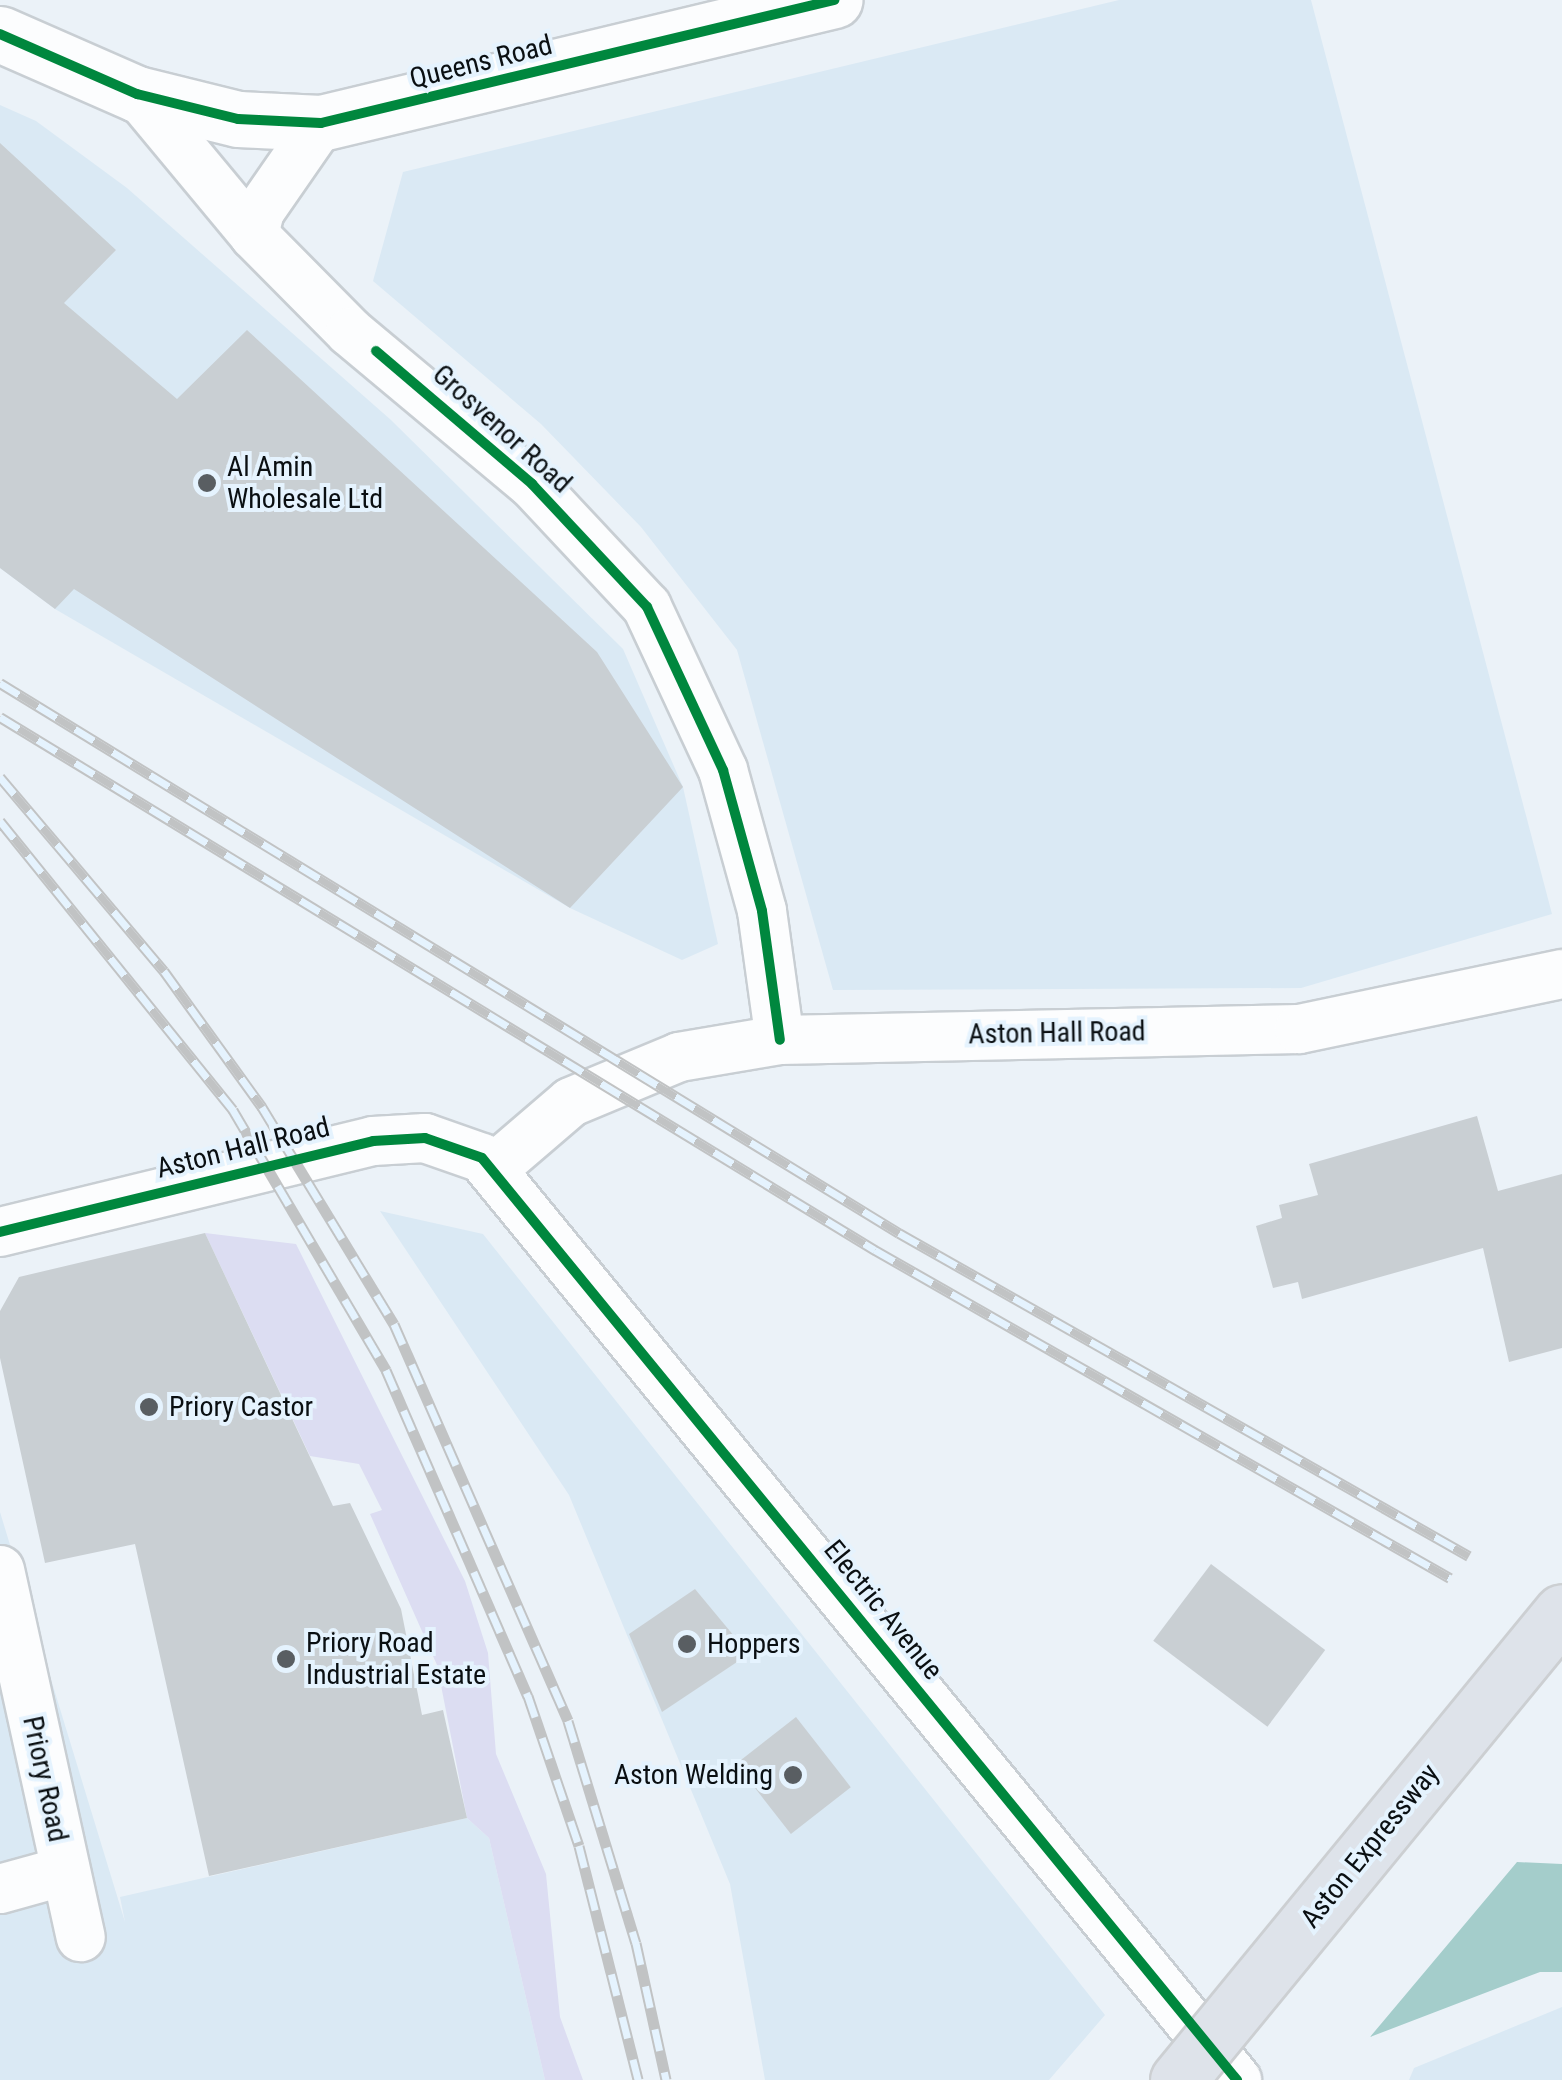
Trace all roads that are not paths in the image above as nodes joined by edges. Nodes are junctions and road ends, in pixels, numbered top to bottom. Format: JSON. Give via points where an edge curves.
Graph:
{"nodes":[{"id":1,"x":834,"y":0,"type":"edge"},
{"id":2,"x":0,"y":34,"type":"edge"},
{"id":3,"x":137,"y":94,"type":"junction"},
{"id":4,"x":321,"y":123,"type":"junction"},
{"id":5,"x":254,"y":235,"type":"junction"},
{"id":6,"x":1562,"y":974,"type":"edge"},
{"id":7,"x":780,"y":1040,"type":"junction"},
{"id":8,"x":494,"y":1168,"type":"junction"},
{"id":9,"x":0,"y":1232,"type":"edge"},
{"id":10,"x":0,"y":1570,"type":"edge"},
{"id":11,"x":1562,"y":1612,"type":"edge"},
{"id":12,"x":64,"y":1871,"type":"junction"},
{"id":13,"x":0,"y":1889,"type":"edge"},
{"id":14,"x":80,"y":1937,"type":"dead end"},
{"id":15,"x":1178,"y":2080,"type":"edge"},
{"id":16,"x":1237,"y":2080,"type":"edge"}],
"edges":[{"from":1,"to":4,"type":"main road","name":"Queens Road"},
{"from":2,"to":3,"type":"main road","name":"Grosvenor Road"},
{"from":3,"to":4,"type":"main road","name":"Queens Road","via":[[238,118]]},
{"from":3,"to":5,"type":"street","name":"Grosvenor Road"},
{"from":4,"to":5,"type":"street","via":[[260,210]]},
{"from":5,"to":7,"type":"street","name":"Grosvenor Road","via":[[350,332],[532,484],[647,607],[723,770],[762,910]]},
{"from":6,"to":7,"type":"street","name":"Aston Hall Road","via":[[1300,1029]]},
{"from":7,"to":8,"type":"street","name":"Aston Hall Road","via":[[679,1057],[607,1084],[552,1114]]},
{"from":8,"to":9,"type":"street","name":"Aston Hall Road","via":[[439,1141],[400,1137]]},
{"from":8,"to":16,"type":"street","name":"Electric Avenue"},
{"from":10,"to":12,"type":"street","name":"Priory Road"},
{"from":11,"to":15,"type":"highway","name":"Aston Expressway","bridge":true},
{"from":12,"to":13,"type":"street","name":"Priory Road"},
{"from":12,"to":14,"type":"street","name":"Priory Road"}]}
